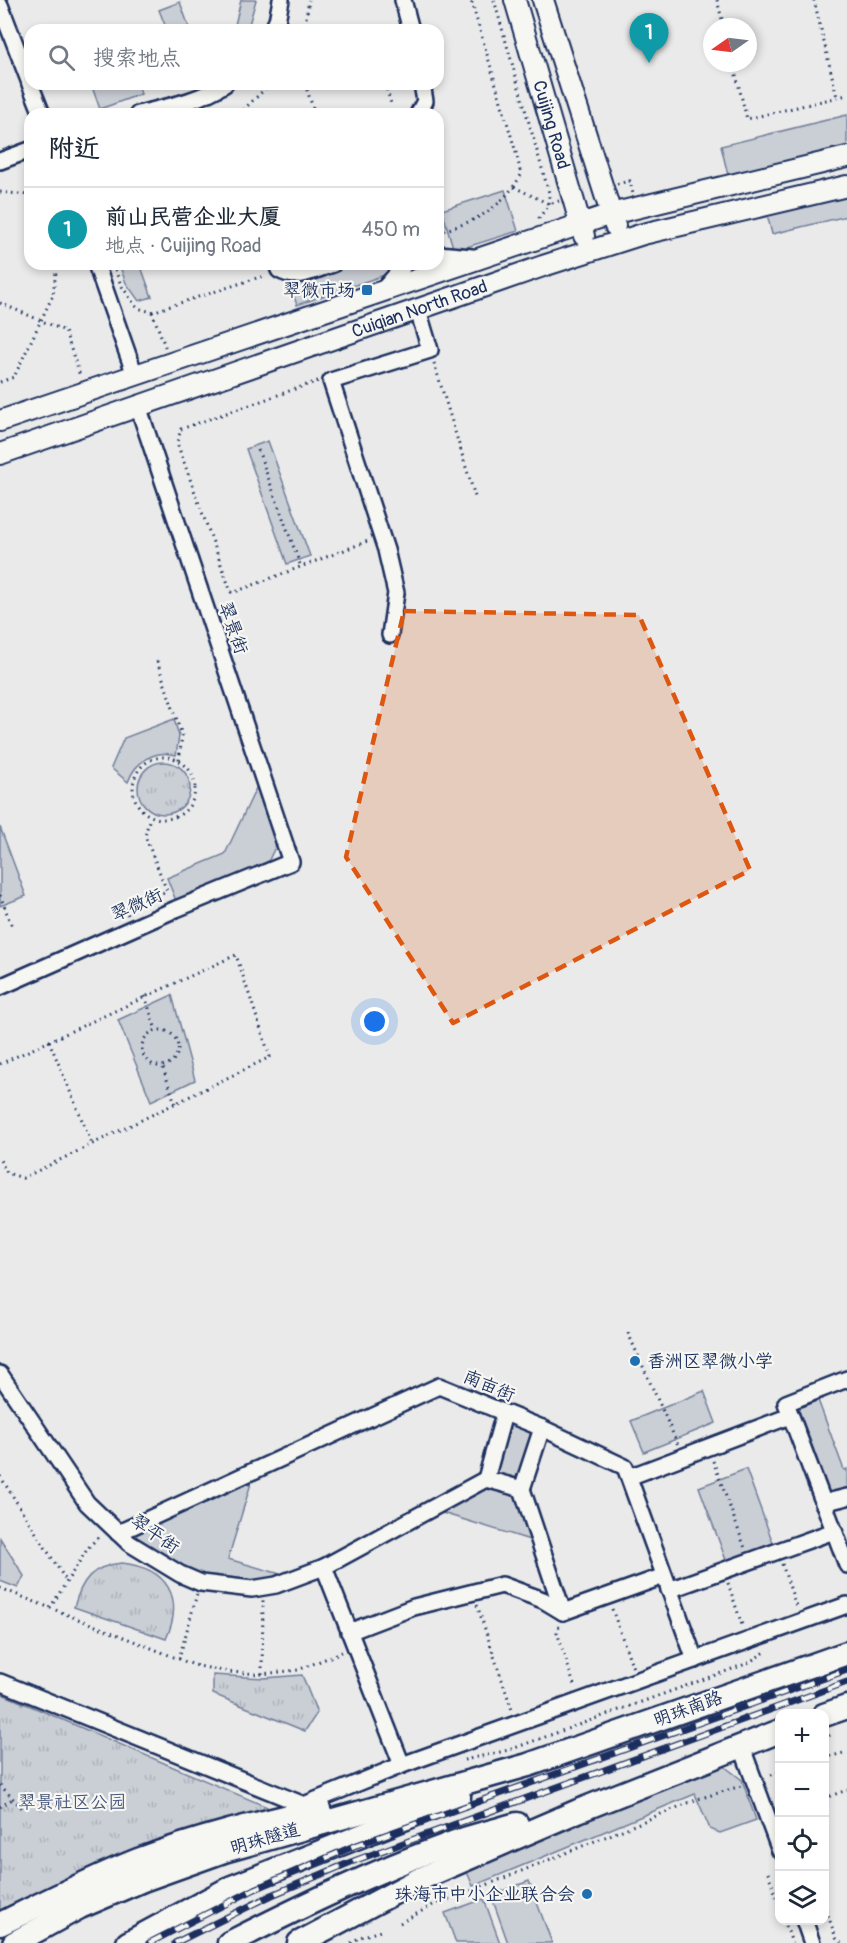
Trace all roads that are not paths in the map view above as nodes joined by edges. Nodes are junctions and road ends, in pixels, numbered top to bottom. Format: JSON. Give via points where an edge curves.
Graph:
{"nodes":[{"id":1,"x":281,"y":0,"type":"edge"},
{"id":2,"x":403,"y":0,"type":"edge"},
{"id":3,"x":515,"y":0,"type":"edge"},
{"id":4,"x":543,"y":0,"type":"edge"},
{"id":5,"x":0,"y":5,"type":"edge"},
{"id":6,"x":275,"y":24,"type":"edge"},
{"id":7,"x":409,"y":24,"type":"edge"},
{"id":8,"x":24,"y":68,"type":"edge"},
{"id":9,"x":32,"y":90,"type":"edge"},
{"id":10,"x":215,"y":90,"type":"edge"},
{"id":11,"x":423,"y":90,"type":"edge"},
{"id":12,"x":40,"y":108,"type":"edge"},
{"id":13,"x":164,"y":108,"type":"edge"},
{"id":14,"x":421,"y":108,"type":"edge"},
{"id":15,"x":24,"y":152,"type":"edge"},
{"id":16,"x":847,"y":158,"type":"edge"},
{"id":17,"x":0,"y":161,"type":"edge"},
{"id":18,"x":847,"y":186,"type":"edge"},
{"id":19,"x":611,"y":214,"type":"junction"},
{"id":20,"x":581,"y":224,"type":"junction"},
{"id":21,"x":620,"y":241,"type":"junction"},
{"id":22,"x":588,"y":252,"type":"junction"},
{"id":23,"x":444,"y":255,"type":"edge"},
{"id":24,"x":484,"y":257,"type":"junction"},
{"id":25,"x":98,"y":270,"type":"edge"},
{"id":26,"x":282,"y":270,"type":"edge"},
{"id":27,"x":314,"y":270,"type":"edge"},
{"id":28,"x":400,"y":270,"type":"edge"},
{"id":29,"x":381,"y":292,"type":"junction"},
{"id":30,"x":418,"y":310,"type":"junction"},
{"id":31,"x":135,"y":375,"type":"junction"},
{"id":32,"x":138,"y":406,"type":"junction"},
{"id":33,"x":0,"y":421,"type":"edge"},
{"id":34,"x":0,"y":454,"type":"edge"},
{"id":35,"x":390,"y":635,"type":"dead end"},
{"id":36,"x":291,"y":862,"type":"joint"},
{"id":37,"x":0,"y":987,"type":"edge"},
{"id":38,"x":0,"y":1374,"type":"edge"},
{"id":39,"x":847,"y":1379,"type":"edge"},
{"id":40,"x":504,"y":1414,"type":"junction"},
{"id":41,"x":790,"y":1416,"type":"junction"},
{"id":42,"x":542,"y":1428,"type":"junction"},
{"id":43,"x":629,"y":1477,"type":"junction"},
{"id":44,"x":486,"y":1479,"type":"junction"},
{"id":45,"x":522,"y":1489,"type":"junction"},
{"id":46,"x":847,"y":1497,"type":"edge"},
{"id":47,"x":823,"y":1503,"type":"junction"},
{"id":48,"x":114,"y":1529,"type":"junction"},
{"id":49,"x":834,"y":1531,"type":"junction"},
{"id":50,"x":847,"y":1565,"type":"edge"},
{"id":51,"x":324,"y":1567,"type":"junction"},
{"id":52,"x":667,"y":1583,"type":"junction"},
{"id":53,"x":847,"y":1605,"type":"edge"},
{"id":54,"x":563,"y":1612,"type":"junction"},
{"id":55,"x":349,"y":1632,"type":"junction"},
{"id":56,"x":847,"y":1653,"type":"edge"},
{"id":57,"x":694,"y":1660,"type":"junction"},
{"id":58,"x":0,"y":1682,"type":"edge"},
{"id":59,"x":847,"y":1707,"type":"edge"},
{"id":60,"x":829,"y":1723,"type":"edge"},
{"id":61,"x":775,"y":1733,"type":"edge"},
{"id":62,"x":741,"y":1745,"type":"junction"},
{"id":63,"x":402,"y":1765,"type":"junction"},
{"id":64,"x":528,"y":1766,"type":"junction"},
{"id":65,"x":578,"y":1811,"type":"junction"},
{"id":66,"x":775,"y":1837,"type":"edge"},
{"id":67,"x":0,"y":1924,"type":"edge"},
{"id":68,"x":806,"y":1925,"type":"edge"},
{"id":69,"x":14,"y":1943,"type":"edge"},
{"id":70,"x":128,"y":1943,"type":"edge"},
{"id":71,"x":228,"y":1943,"type":"edge"},
{"id":72,"x":299,"y":1943,"type":"edge"},
{"id":73,"x":325,"y":1943,"type":"edge"},
{"id":74,"x":812,"y":1943,"type":"edge"}],
"edges":[{"from":1,"to":6,"type":"street"},
{"from":2,"to":7,"type":"street"},
{"from":3,"to":20,"type":"main road","name":"Cuijing Road"},
{"from":4,"to":19,"type":"main road","name":"Cuijing Road"},
{"from":5,"to":8,"type":"street"},
{"from":9,"to":12,"type":"street"},
{"from":10,"to":13,"type":"street"},
{"from":11,"to":14,"type":"street","via":[[425,101]]},
{"from":15,"to":17,"type":"street"},
{"from":16,"to":19,"type":"main road","name":"Cuiqian North Road"},
{"from":18,"to":21,"type":"main road","name":"Cuiqian North Road"},
{"from":19,"to":20,"type":"main road","name":"Cuiqian North Road"},
{"from":19,"to":21,"type":"main road","name":"Cuijing Road"},
{"from":20,"to":22,"type":"main road","name":"Cuijing Road"},
{"from":20,"to":24,"type":"main road","name":"Cuiqian North Road"},
{"from":21,"to":22,"type":"main road","name":"Cuiqian North Road"},
{"from":22,"to":30,"type":"main road","name":"Cuiqian North Road"},
{"from":23,"to":24,"type":"street"},
{"from":24,"to":29,"type":"main road","name":"Cuiqian North Road"},
{"from":25,"to":31,"type":"street"},
{"from":26,"to":27,"type":"street","via":[[298,275]]},
{"from":28,"to":29,"type":"street"},
{"from":29,"to":31,"type":"main road","name":"Cuiqian North Road"},
{"from":30,"to":32,"type":"main road","name":"Cuiqian North Road"},
{"from":30,"to":35,"type":"street","via":[[430,350],[331,381],[396,593]]},
{"from":31,"to":33,"type":"main road","name":"Cuiqian North Road"},
{"from":32,"to":34,"type":"main road","name":"Cuiqian North Road"},
{"from":32,"to":36,"type":"street","name":"翠景街"},
{"from":36,"to":37,"type":"street","name":"翠微街"},
{"from":38,"to":48,"type":"street","name":"翠平街","via":[[87,1503]]},
{"from":39,"to":41,"type":"street","via":[[786,1403]]},
{"from":40,"to":42,"type":"street","name":"南亩街"},
{"from":40,"to":44,"type":"street"},
{"from":40,"to":48,"type":"street","name":"南亩街","via":[[439,1386]]},
{"from":41,"to":43,"type":"street"},
{"from":41,"to":47,"type":"street"},
{"from":42,"to":43,"type":"street","name":"南亩街","via":[[625,1467]]},
{"from":42,"to":45,"type":"street"},
{"from":43,"to":52,"type":"street"},
{"from":44,"to":45,"type":"street"},
{"from":44,"to":51,"type":"street","name":"翠平街"},
{"from":45,"to":54,"type":"street"},
{"from":46,"to":47,"type":"street"},
{"from":47,"to":49,"type":"street"},
{"from":48,"to":51,"type":"street","name":"翠平街","via":[[129,1543],[201,1583],[252,1589],[276,1585]]},
{"from":49,"to":50,"type":"street"},
{"from":49,"to":52,"type":"street","via":[[723,1570]]},
{"from":51,"to":55,"type":"street"},
{"from":52,"to":54,"type":"street","via":[[608,1596]]},
{"from":52,"to":57,"type":"street"},
{"from":53,"to":57,"type":"street"},
{"from":54,"to":55,"type":"street","via":[[502,1585],[414,1607]]},
{"from":55,"to":63,"type":"street"},
{"from":56,"to":64,"type":"highway","name":"明珠南路"},
{"from":57,"to":63,"type":"street"},
{"from":58,"to":63,"type":"street","via":[[304,1805]]},
{"from":59,"to":60,"type":"highway"},
{"from":61,"to":62,"type":"highway"},
{"from":62,"to":65,"type":"highway"},
{"from":62,"to":66,"type":"street"},
{"from":64,"to":67,"type":"highway","via":[[279,1818],[205,1838],[88,1881]]},
{"from":64,"to":69,"type":"highway","name":"明珠隧道","via":[[224,1851],[80,1907]]},
{"from":64,"to":70,"type":"highway","via":[[418,1815],[232,1887]]},
{"from":65,"to":71,"type":"highway","via":[[448,1844],[300,1907]]},
{"from":65,"to":72,"type":"highway","via":[[420,1879]]},
{"from":65,"to":73,"type":"highway","via":[[501,1859]]},
{"from":68,"to":74,"type":"street"}]}
